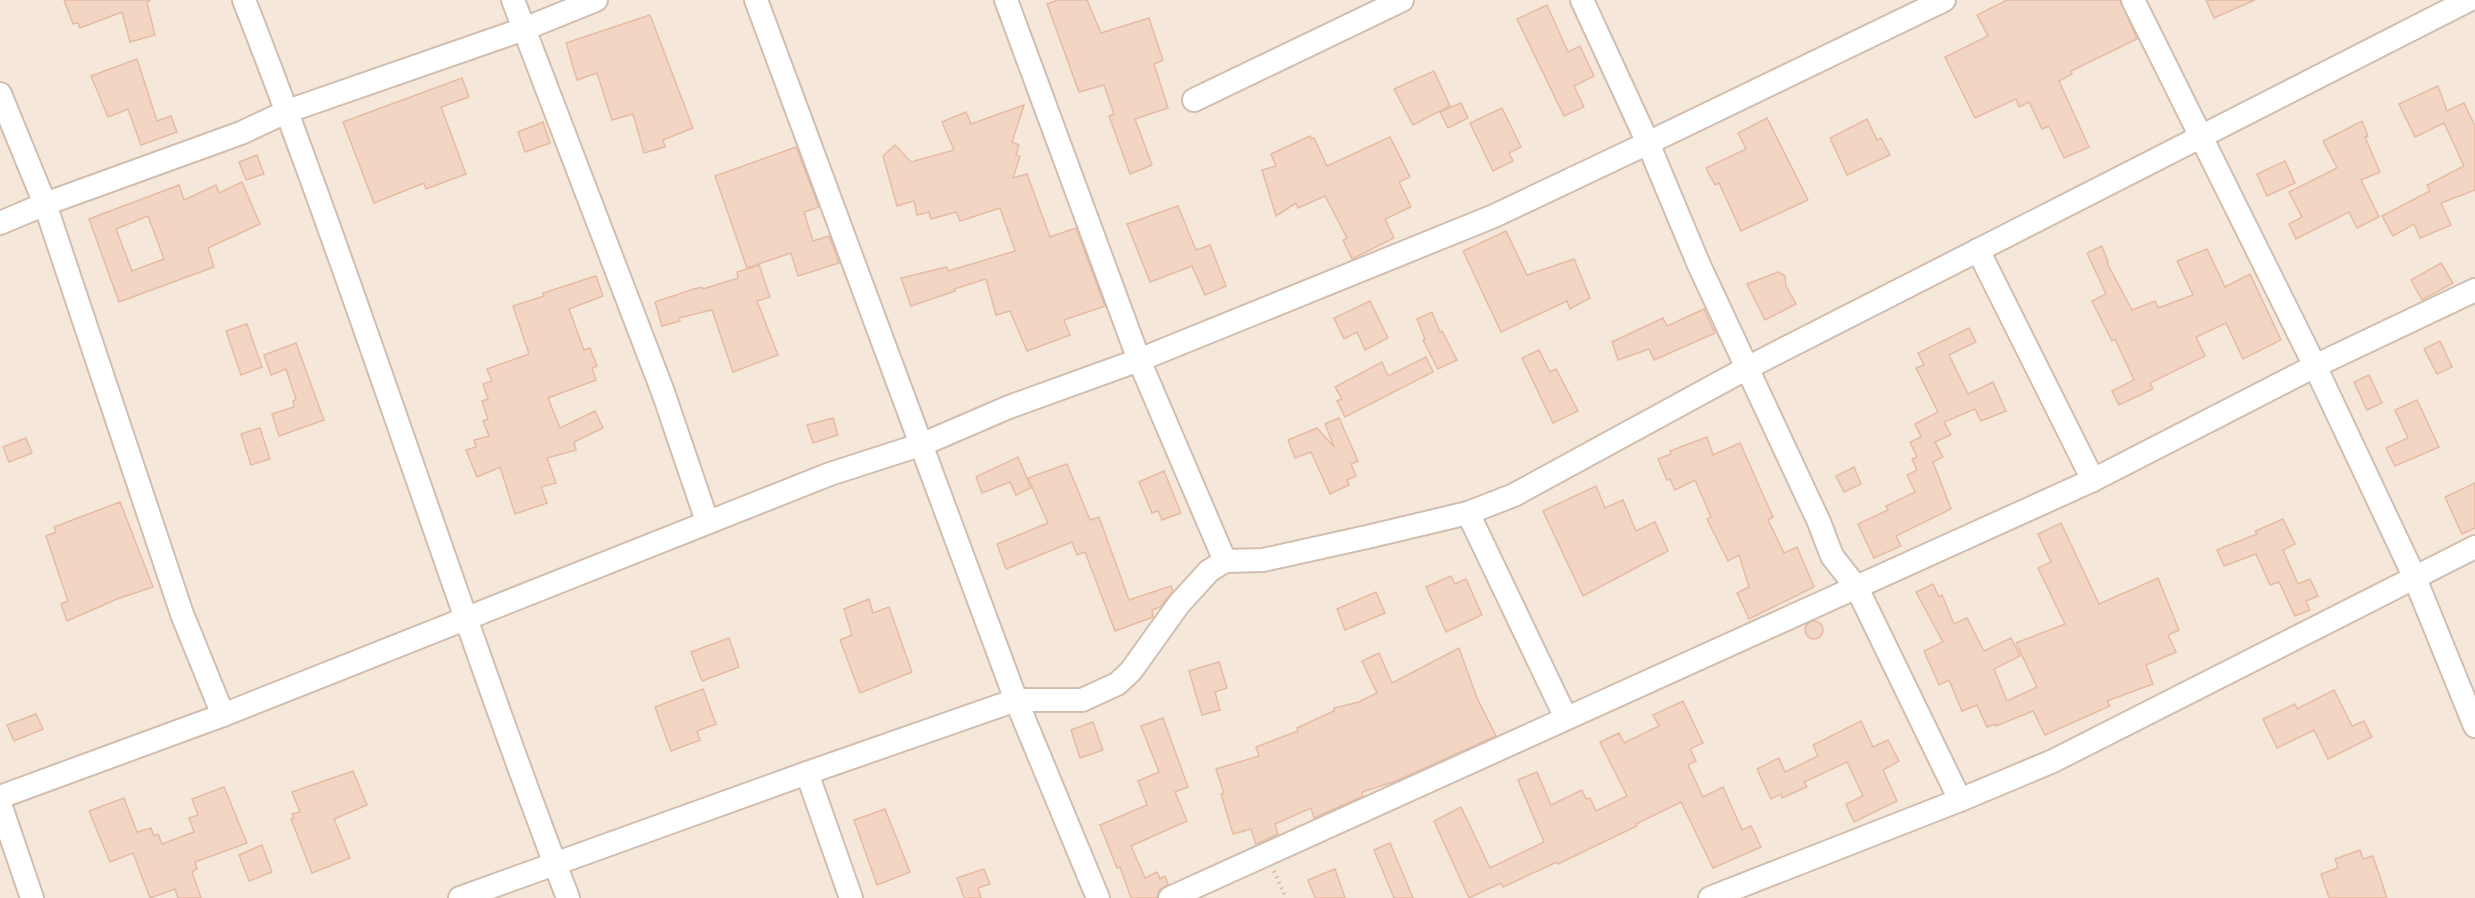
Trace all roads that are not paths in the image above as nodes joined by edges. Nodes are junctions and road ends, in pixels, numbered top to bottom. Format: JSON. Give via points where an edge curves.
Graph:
{"nodes":[{"id":1,"x":244,"y":0,"type":"edge"},
{"id":2,"x":513,"y":0,"type":"edge"},
{"id":3,"x":596,"y":0,"type":"edge"},
{"id":4,"x":756,"y":0,"type":"edge"},
{"id":5,"x":1006,"y":0,"type":"edge"},
{"id":6,"x":1402,"y":0,"type":"edge"},
{"id":7,"x":1582,"y":0,"type":"edge"},
{"id":8,"x":1944,"y":0,"type":"edge"},
{"id":9,"x":2133,"y":0,"type":"edge"},
{"id":10,"x":2469,"y":0,"type":"edge"},
{"id":11,"x":524,"y":29,"type":"junction"},
{"id":12,"x":0,"y":93,"type":"edge"},
{"id":13,"x":1194,"y":100,"type":"dead end"},
{"id":14,"x":288,"y":111,"type":"junction"},
{"id":15,"x":2200,"y":135,"type":"junction"},
{"id":16,"x":1648,"y":143,"type":"junction"},
{"id":17,"x":45,"y":204,"type":"junction"},
{"id":18,"x":0,"y":223,"type":"edge"},
{"id":19,"x":1977,"y":250,"type":"junction"},
{"id":20,"x":2475,"y":290,"type":"edge"},
{"id":21,"x":1139,"y":360,"type":"junction"},
{"id":22,"x":2315,"y":366,"type":"junction"},
{"id":23,"x":1747,"y":368,"type":"junction"},
{"id":24,"x":922,"y":444,"type":"junction"},
{"id":25,"x":2093,"y":480,"type":"junction"},
{"id":26,"x":1468,"y":513,"type":"junction"},
{"id":27,"x":707,"y":521,"type":"junction"},
{"id":28,"x":2475,"y":547,"type":"edge"},
{"id":29,"x":1226,"y":561,"type":"junction"},
{"id":30,"x":2414,"y":576,"type":"junction"},
{"id":31,"x":1857,"y":588,"type":"junction"},
{"id":32,"x":466,"y":620,"type":"junction"},
{"id":33,"x":1016,"y":700,"type":"junction"},
{"id":34,"x":223,"y":715,"type":"junction"},
{"id":35,"x":1566,"y":718,"type":"junction"},
{"id":36,"x":2475,"y":726,"type":"edge"},
{"id":37,"x":807,"y":773,"type":"junction"},
{"id":38,"x":0,"y":797,"type":"edge"},
{"id":39,"x":1960,"y":800,"type":"junction"},
{"id":40,"x":0,"y":804,"type":"edge"},
{"id":41,"x":555,"y":864,"type":"junction"},
{"id":42,"x":32,"y":898,"type":"edge"},
{"id":43,"x":460,"y":898,"type":"edge"},
{"id":44,"x":568,"y":898,"type":"edge"},
{"id":45,"x":851,"y":898,"type":"edge"},
{"id":46,"x":1098,"y":898,"type":"edge"},
{"id":47,"x":1170,"y":898,"type":"edge"},
{"id":48,"x":1710,"y":898,"type":"edge"}],
"edges":[{"from":1,"to":14,"type":"street"},
{"from":2,"to":11,"type":"street"},
{"from":3,"to":11,"type":"street"},
{"from":4,"to":24,"type":"street"},
{"from":5,"to":21,"type":"street"},
{"from":6,"to":13,"type":"street"},
{"from":7,"to":16,"type":"street"},
{"from":8,"to":16,"type":"street"},
{"from":9,"to":15,"type":"street"},
{"from":10,"to":15,"type":"street"},
{"from":11,"to":14,"type":"street"},
{"from":11,"to":27,"type":"street","via":[[663,392]]},
{"from":12,"to":17,"type":"street"},
{"from":14,"to":17,"type":"street","via":[[241,133]]},
{"from":14,"to":32,"type":"street"},
{"from":15,"to":19,"type":"street"},
{"from":15,"to":22,"type":"street"},
{"from":16,"to":21,"type":"street","via":[[1494,216]]},
{"from":16,"to":23,"type":"street"},
{"from":17,"to":18,"type":"street"},
{"from":17,"to":34,"type":"street","via":[[182,614]]},
{"from":19,"to":23,"type":"street"},
{"from":19,"to":25,"type":"street"},
{"from":20,"to":22,"type":"street"},
{"from":21,"to":24,"type":"street"},
{"from":21,"to":29,"type":"street"},
{"from":22,"to":25,"type":"street"},
{"from":22,"to":30,"type":"street"},
{"from":23,"to":26,"type":"street","via":[[1514,495]]},
{"from":23,"to":31,"type":"street","via":[[1832,556]]},
{"from":24,"to":27,"type":"street"},
{"from":24,"to":33,"type":"street"},
{"from":25,"to":31,"type":"street"},
{"from":26,"to":29,"type":"street","via":[[1263,561]]},
{"from":26,"to":35,"type":"street"},
{"from":27,"to":32,"type":"street"},
{"from":28,"to":30,"type":"street"},
{"from":29,"to":33,"type":"street","via":[[1209,571],[1179,604],[1131,671],[1117,684],[1082,699]]},
{"from":30,"to":36,"type":"street"},
{"from":30,"to":39,"type":"street","via":[[2053,761]]},
{"from":31,"to":35,"type":"street"},
{"from":31,"to":39,"type":"street"},
{"from":32,"to":34,"type":"street"},
{"from":32,"to":41,"type":"street"},
{"from":33,"to":37,"type":"street"},
{"from":33,"to":46,"type":"street"},
{"from":34,"to":38,"type":"street"},
{"from":35,"to":47,"type":"street"},
{"from":37,"to":41,"type":"street"},
{"from":37,"to":45,"type":"street"},
{"from":39,"to":48,"type":"street"},
{"from":40,"to":42,"type":"street"},
{"from":41,"to":43,"type":"street"},
{"from":41,"to":44,"type":"street"}]}
